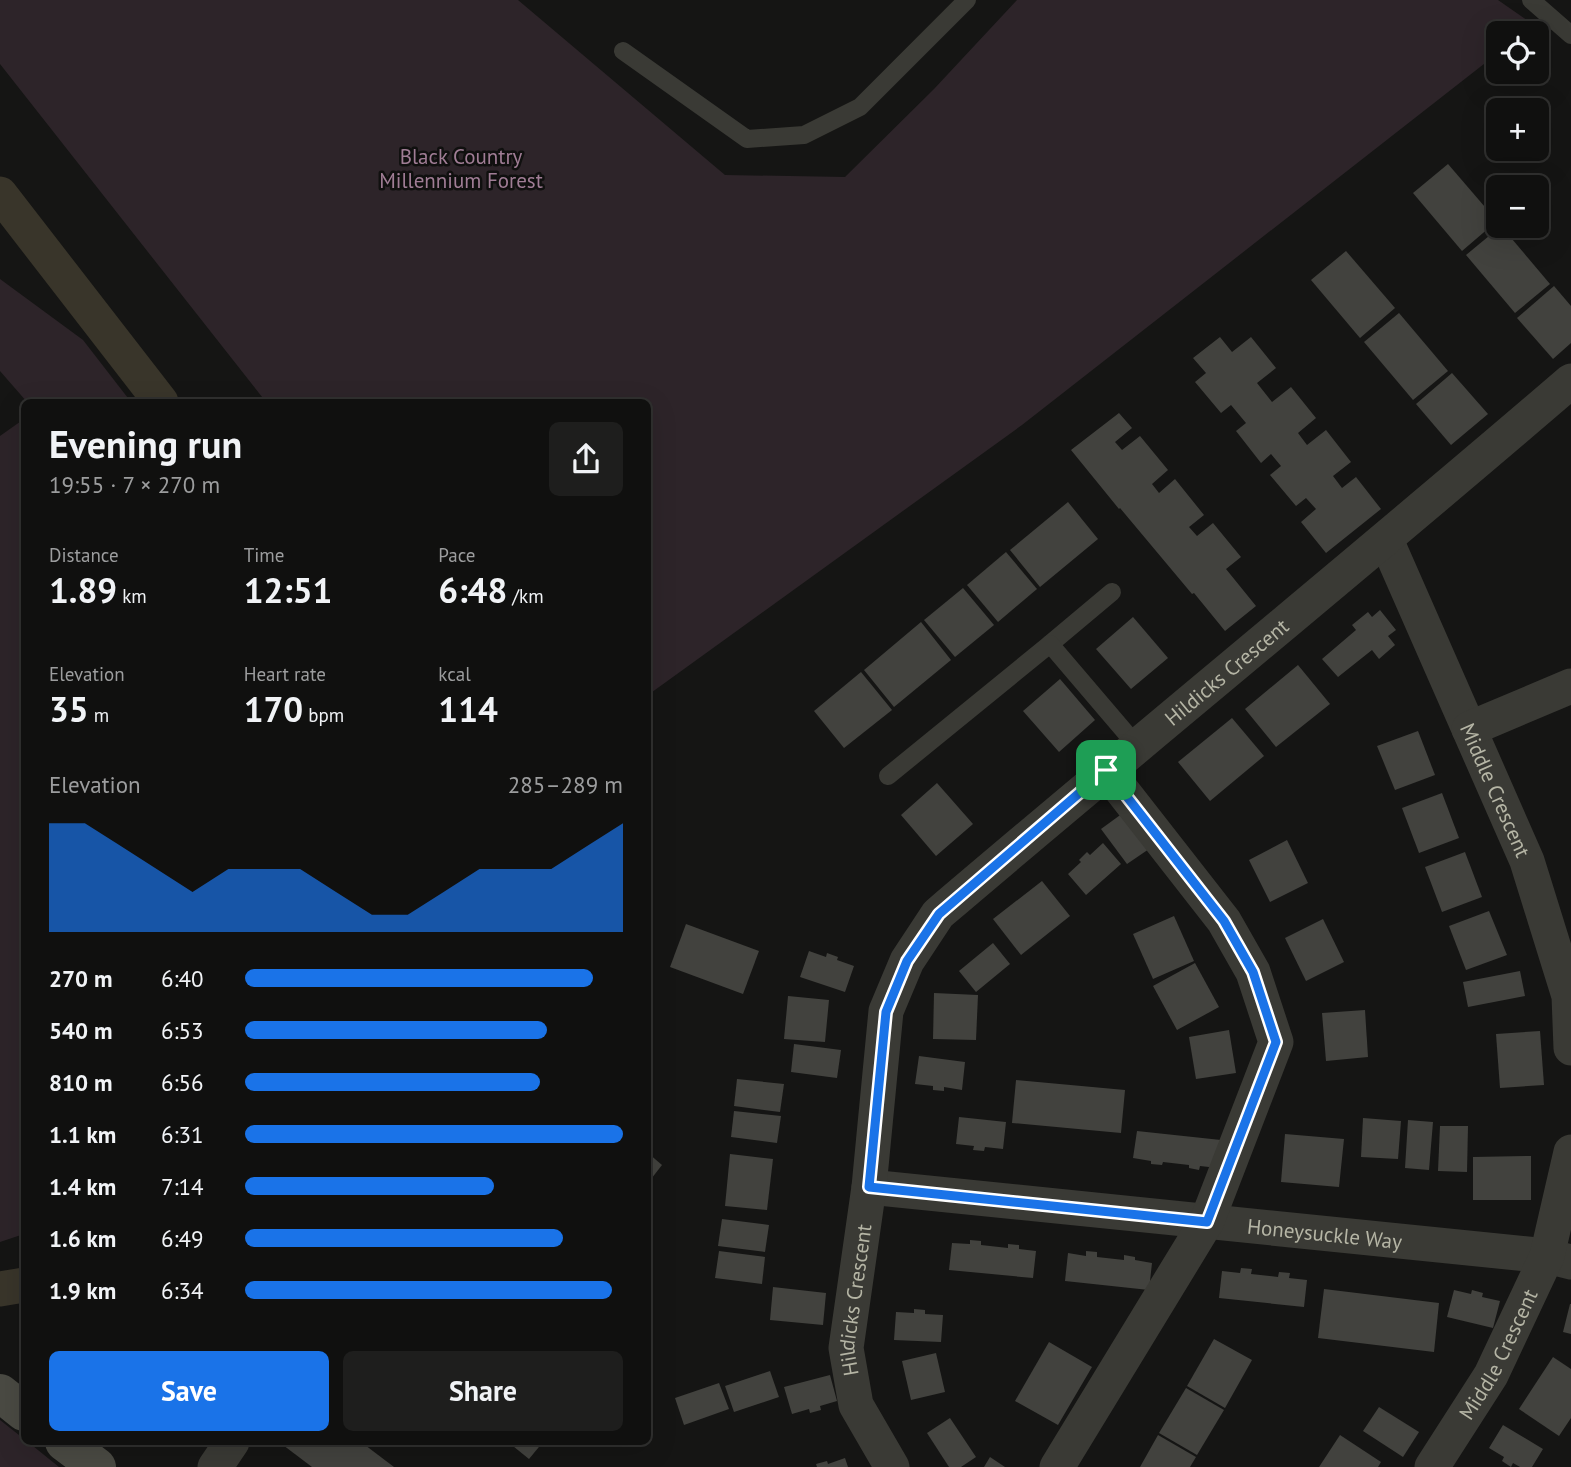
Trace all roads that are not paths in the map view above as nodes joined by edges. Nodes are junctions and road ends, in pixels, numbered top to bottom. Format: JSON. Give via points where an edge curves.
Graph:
{"nodes":[{"id":1,"x":967,"y":0,"type":"edge"},
{"id":2,"x":1531,"y":0,"type":"edge"},
{"id":3,"x":1571,"y":35,"type":"edge"},
{"id":4,"x":623,"y":51,"type":"dead end"},
{"id":5,"x":1571,"y":381,"type":"edge"},
{"id":6,"x":1385,"y":540,"type":"junction"},
{"id":7,"x":1112,"y":592,"type":"dead end"},
{"id":8,"x":1050,"y":644,"type":"junction"},
{"id":9,"x":1571,"y":686,"type":"edge"},
{"id":10,"x":1469,"y":729,"type":"junction"},
{"id":11,"x":1136,"y":746,"type":"junction"},
{"id":12,"x":1106,"y":770,"type":"junction"},
{"id":13,"x":888,"y":776,"type":"dead end"},
{"id":14,"x":1570,"y":996,"type":"edge"},
{"id":15,"x":1571,"y":1048,"type":"edge"},
{"id":16,"x":1571,"y":1152,"type":"edge"},
{"id":17,"x":869,"y":1187,"type":"junction"},
{"id":18,"x":1207,"y":1222,"type":"junction"},
{"id":19,"x":1559,"y":1259,"type":"edge"},
{"id":20,"x":0,"y":1393,"type":"edge"},
{"id":21,"x":21,"y":1410,"type":"edge"},
{"id":22,"x":68,"y":1445,"type":"edge"},
{"id":23,"x":230,"y":1445,"type":"edge"},
{"id":24,"x":97,"y":1467,"type":"edge"},
{"id":25,"x":215,"y":1467,"type":"edge"},
{"id":26,"x":892,"y":1467,"type":"edge"},
{"id":27,"x":1057,"y":1467,"type":"edge"},
{"id":28,"x":1432,"y":1467,"type":"edge"}],
"edges":[{"from":1,"to":4,"type":"lane","via":[[860,107],[804,135],[747,139]]},
{"from":2,"to":3,"type":"lane"},
{"from":5,"to":6,"type":"street","name":"Hildicks Crescent"},
{"from":6,"to":10,"type":"street","name":"Middle Crescent"},
{"from":6,"to":11,"type":"street","name":"Hildicks Crescent"},
{"from":7,"to":8,"type":"lane"},
{"from":8,"to":11,"type":"lane"},
{"from":8,"to":13,"type":"lane"},
{"from":9,"to":10,"type":"street"},
{"from":10,"to":14,"type":"street","name":"Middle Crescent","via":[[1527,861]]},
{"from":11,"to":12,"type":"street","name":"Hildicks Crescent"},
{"from":12,"to":17,"type":"street","name":"Hildicks Crescent","via":[[939,914],[907,961],[886,1012]]},
{"from":12,"to":18,"type":"street","via":[[1224,921],[1253,972],[1276,1042]]},
{"from":14,"to":15,"type":"street","name":"Middle Crescent"},
{"from":16,"to":19,"type":"street","name":"Middle Crescent"},
{"from":17,"to":18,"type":"street","name":"Honeysuckle Way"},
{"from":17,"to":26,"type":"street","name":"Hildicks Crescent","via":[[846,1348],[856,1405]]},
{"from":18,"to":19,"type":"street","name":"Honeysuckle Way"},
{"from":18,"to":27,"type":"street"},
{"from":19,"to":28,"type":"street","name":"Middle Crescent"},
{"from":20,"to":21,"type":"street"},
{"from":22,"to":24,"type":"street"},
{"from":23,"to":25,"type":"street"}]}
